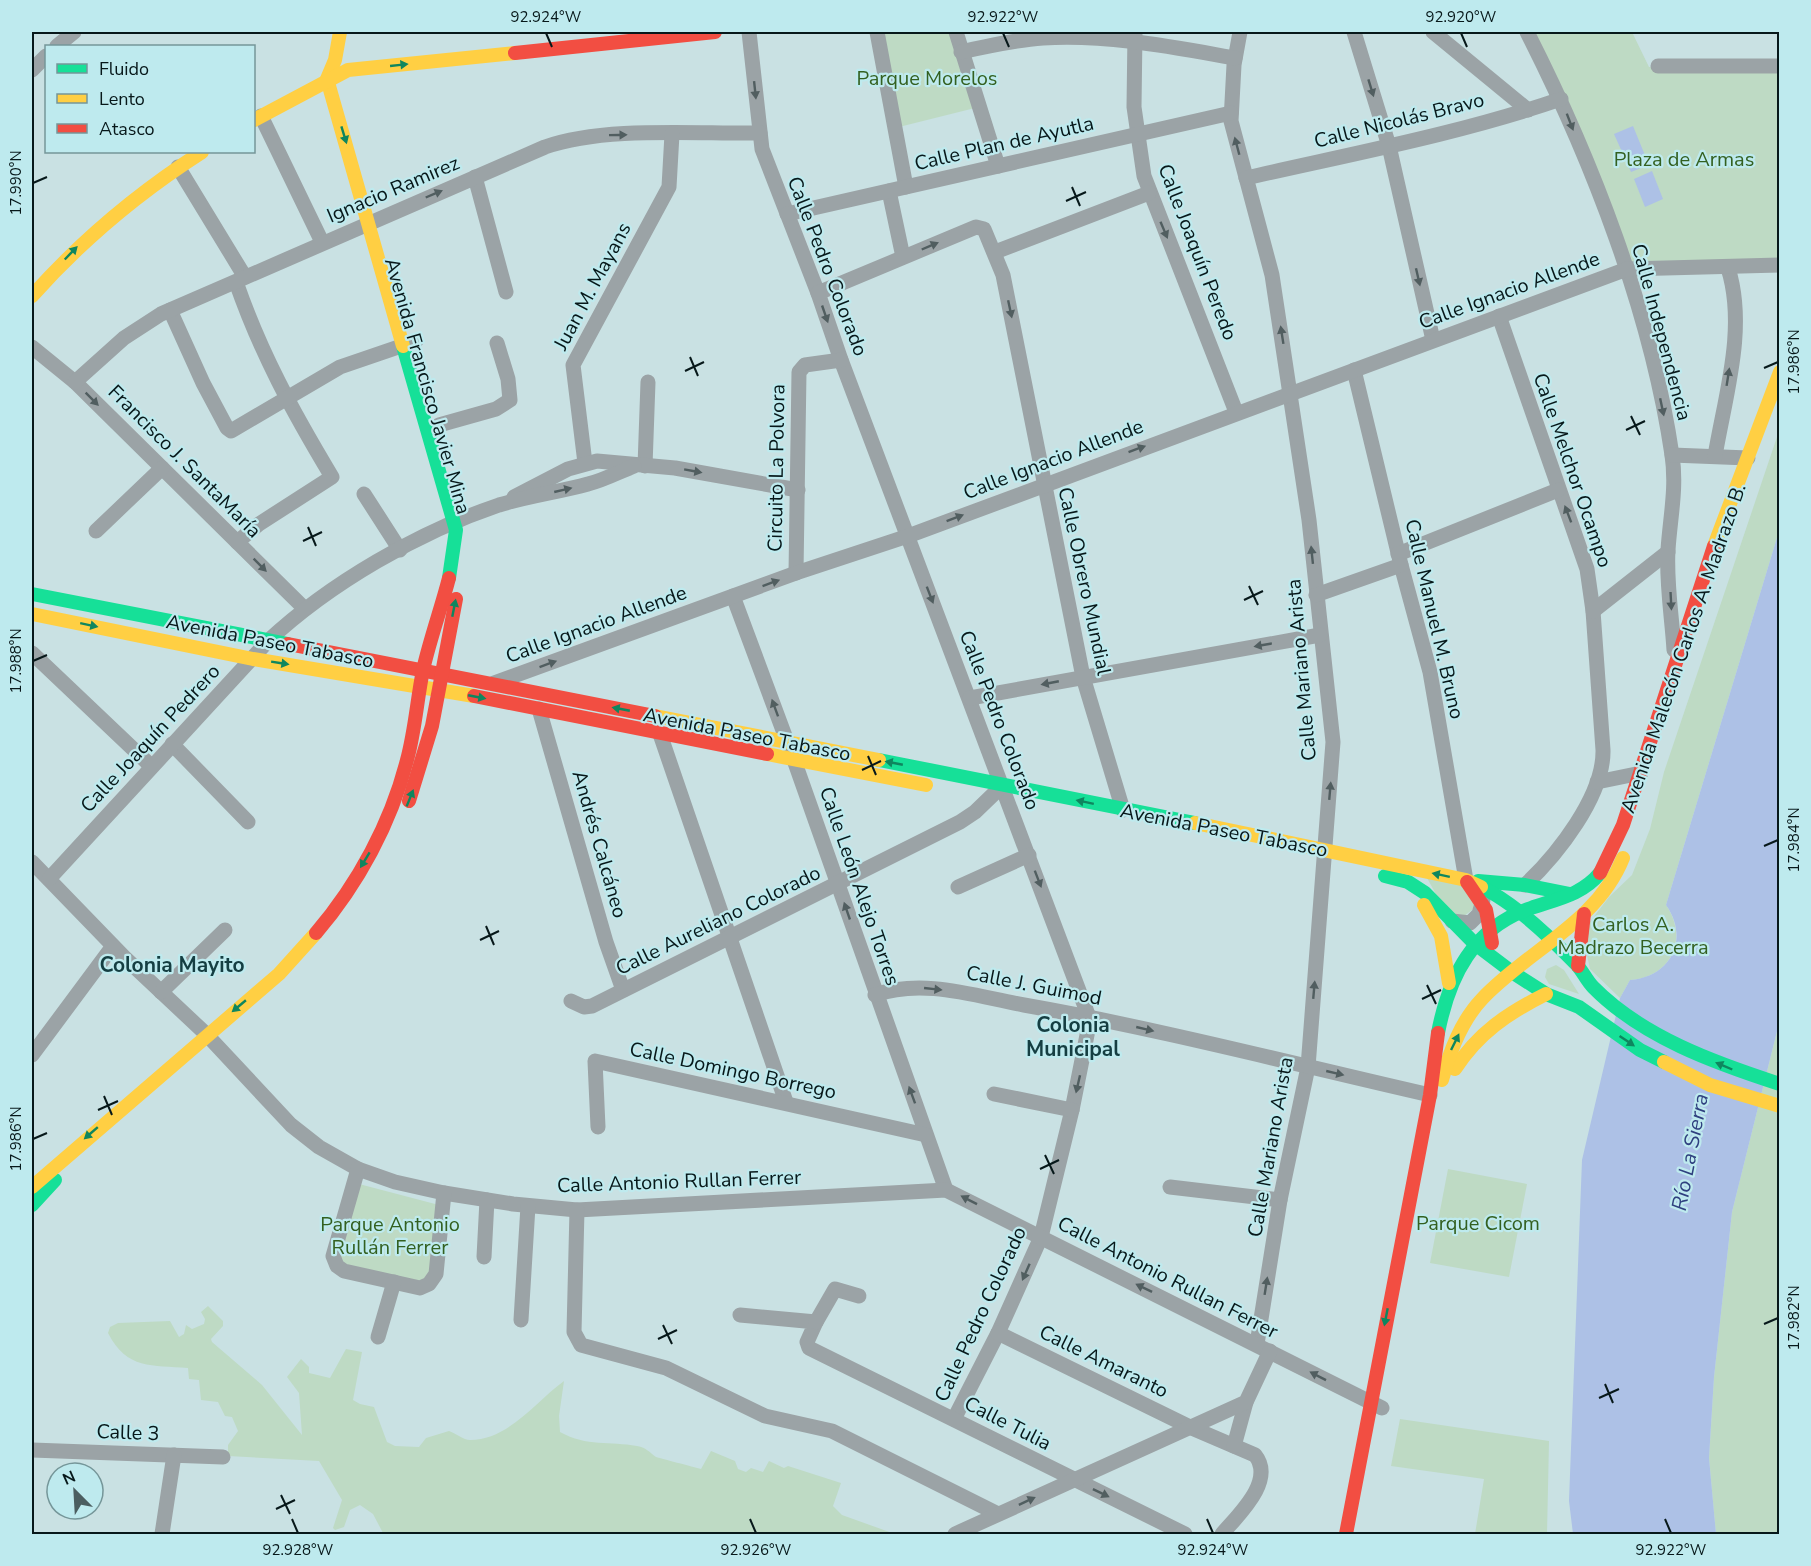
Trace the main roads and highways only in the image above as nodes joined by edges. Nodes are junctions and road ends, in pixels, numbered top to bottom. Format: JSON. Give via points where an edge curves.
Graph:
{"nodes":[{"id":1,"x":339,"y":32,"type":"edge"},
{"id":2,"x":715,"y":32,"type":"edge"},
{"id":3,"x":340,"y":72,"type":"junction"},
{"id":4,"x":327,"y":79,"type":"junction"},
{"id":5,"x":257,"y":118,"type":"edge"},
{"id":6,"x":356,"y":128,"type":"dead end"},
{"id":7,"x":200,"y":153,"type":"edge"},
{"id":8,"x":375,"y":219,"type":"junction"},
{"id":9,"x":32,"y":296,"type":"edge"},
{"id":10,"x":410,"y":343,"type":"junction"},
{"id":11,"x":1779,"y":372,"type":"edge"},
{"id":12,"x":460,"y":519,"type":"junction"},
{"id":13,"x":32,"y":594,"type":"edge"},
{"id":14,"x":32,"y":614,"type":"edge"},
{"id":15,"x":423,"y":671,"type":"junction"},
{"id":16,"x":441,"y":674,"type":"junction"},
{"id":17,"x":420,"y":685,"type":"junction"},
{"id":18,"x":438,"y":689,"type":"junction"},
{"id":19,"x":944,"y":789,"type":"dead end"},
{"id":20,"x":967,"y":793,"type":"dead end"},
{"id":21,"x":1015,"y":803,"type":"road end"},
{"id":22,"x":1623,"y":823,"type":"junction"},
{"id":23,"x":1277,"y":855,"type":"dead end"},
{"id":24,"x":1324,"y":857,"type":"junction"},
{"id":25,"x":1466,"y":880,"type":"junction"},
{"id":26,"x":1408,"y":882,"type":"junction"},
{"id":27,"x":1571,"y":895,"type":"junction"},
{"id":28,"x":1518,"y":912,"type":"junction"},
{"id":29,"x":1584,"y":914,"type":"junction"},
{"id":30,"x":1492,"y":929,"type":"junction"},
{"id":31,"x":1550,"y":940,"type":"junction"},
{"id":32,"x":1475,"y":944,"type":"junction"},
{"id":33,"x":1578,"y":966,"type":"junction"},
{"id":34,"x":1490,"y":968,"type":"junction"},
{"id":35,"x":1512,"y":972,"type":"junction"},
{"id":36,"x":1449,"y":983,"type":"junction"},
{"id":37,"x":1546,"y":994,"type":"junction"},
{"id":38,"x":1483,"y":998,"type":"junction"},
{"id":39,"x":210,"y":1038,"type":"junction"},
{"id":40,"x":1779,"y":1084,"type":"edge"},
{"id":41,"x":1779,"y":1106,"type":"edge"},
{"id":42,"x":1433,"y":1126,"type":"junction"},
{"id":43,"x":32,"y":1187,"type":"edge"},
{"id":44,"x":32,"y":1205,"type":"edge"},
{"id":45,"x":1376,"y":1405,"type":"junction"},
{"id":46,"x":1346,"y":1534,"type":"edge"},
{"id":47,"x":1359,"y":1534,"type":"edge"}],
"edges":[{"from":1,"to":3,"type":"main road"},
{"from":3,"to":2,"type":"main road","one_way":true},
{"from":3,"to":4,"type":"main road"},
{"from":4,"to":5,"type":"main road"},
{"from":4,"to":8,"type":"main road","name":"Avenida Francisco Javier Mina","one_way":true},
{"from":6,"to":8,"type":"main road","name":"Avenida Francisco Javier Mina"},
{"from":9,"to":7,"type":"main road","one_way":true,"via":[[91,234]]},
{"from":8,"to":10,"type":"main road","name":"Avenida Francisco Javier Mina"},
{"from":10,"to":12,"type":"main road","name":"Avenida Francisco Javier Mina"},
{"from":10,"to":12,"type":"main road","name":"Avenida Francisco Javier Mina","via":[[439,425]]},
{"from":11,"to":22,"type":"main road","name":"Avenida Malecón Carlos A. Madrazo B.","via":[[1674,660]]},
{"from":12,"to":15,"type":"main road","name":"Avenida Francisco Javier Mina"},
{"from":16,"to":12,"type":"main road","name":"Avenida Francisco Javier Mina","one_way":true,"via":[[468,542]]},
{"from":13,"to":15,"type":"main road","name":"Avenida Paseo Tabasco"},
{"from":14,"to":17,"type":"main road","name":"Avenida Paseo Tabasco","one_way":true,"via":[[253,659]]},
{"from":15,"to":16,"type":"main road","name":"Avenida Paseo Tabasco"},
{"from":15,"to":17,"type":"main road","name":"Avenida Francisco Javier Mina"},
{"from":16,"to":18,"type":"main road","name":"Avenida Francisco Javier Mina"},
{"from":24,"to":16,"type":"main road","name":"Avenida Paseo Tabasco","one_way":true,"via":[[1121,819],[1002,785]]},
{"from":17,"to":18,"type":"main road","name":"Avenida Paseo Tabasco"},
{"from":17,"to":39,"type":"main road","name":"Avenida Francisco Javier Mina","one_way":true,"via":[[398,789],[385,823],[357,874],[292,961]]},
{"from":18,"to":19,"type":"main road","name":"Avenida Paseo Tabasco","one_way":true},
{"from":39,"to":18,"type":"main road","name":"Avenida Francisco Javier Mina","one_way":true,"via":[[300,969],[367,880],[414,789],[427,750]]},
{"from":20,"to":21,"type":"main road"},
{"from":22,"to":27,"type":"main road","name":"Avenida Malecón Carlos A. Madrazo B.","via":[[1599,874]]},
{"from":22,"to":29,"type":"main road","name":"Avenida Malecón Carlos A. Madrazo B.","via":[[1624,850],[1618,871],[1611,885]]},
{"from":23,"to":24,"type":"main road","name":"Avenida Paseo Tabasco"},
{"from":25,"to":24,"type":"main road","name":"Avenida Paseo Tabasco","one_way":true},
{"from":24,"to":26,"type":"main road","name":"Avenida Paseo Tabasco"},
{"from":25,"to":27,"type":"main road","via":[[1525,885]]},
{"from":25,"to":28,"type":"main road","name":"Avenida Paseo Tabasco","via":[[1496,894]]},
{"from":25,"to":30,"type":"main road","via":[[1483,900]]},
{"from":26,"to":32,"type":"main road","name":"Avenida Paseo Tabasco","via":[[1425,893]]},
{"from":26,"to":36,"type":"main road","via":[[1441,936]]},
{"from":27,"to":28,"type":"main road","name":"Avenida Malecón Carlos A. Madrazo B."},
{"from":28,"to":30,"type":"main road","name":"Avenida Malecón Carlos A. Madrazo B."},
{"from":28,"to":31,"type":"main road","name":"Avenida Paseo Tabasco"},
{"from":29,"to":31,"type":"main road","name":"Avenida Malecón Carlos A. Madrazo B."},
{"from":29,"to":33,"type":"main road"},
{"from":30,"to":32,"type":"main road","name":"Avenida Malecón Carlos A. Madrazo B."},
{"from":30,"to":34,"type":"main road"},
{"from":31,"to":33,"type":"main road","name":"Avenida Paseo Tabasco"},
{"from":31,"to":35,"type":"main road","name":"Avenida Malecón Carlos A. Madrazo B."},
{"from":32,"to":34,"type":"main road","name":"Avenida Paseo Tabasco"},
{"from":32,"to":36,"type":"main road","name":"Avenida Malecón Carlos A. Madrazo B."},
{"from":40,"to":33,"type":"main road","name":"Avenida Paseo Tabasco","one_way":true,"via":[[1725,1067],[1667,1038],[1608,1001]]},
{"from":34,"to":35,"type":"main road","name":"Avenida Paseo Tabasco"},
{"from":34,"to":38,"type":"main road"},
{"from":35,"to":37,"type":"main road","name":"Avenida Paseo Tabasco"},
{"from":35,"to":38,"type":"main road","name":"Avenida Malecón Carlos A. Madrazo B."},
{"from":36,"to":45,"type":"main road","one_way":true},
{"from":37,"to":41,"type":"main road","name":"Avenida Paseo Tabasco","one_way":true,"via":[[1579,1007],[1671,1067],[1736,1095]]},
{"from":37,"to":42,"type":"main road","via":[[1503,1016],[1472,1042],[1451,1075]]},
{"from":42,"to":38,"type":"main road","one_way":true,"via":[[1453,1044]]},
{"from":39,"to":43,"type":"main road","name":"Avenida Francisco Javier Mina","one_way":true},
{"from":39,"to":44,"type":"main road","name":"Avenida Francisco Javier Mina","via":[[54,1180]]},
{"from":42,"to":45,"type":"main road"},
{"from":45,"to":46,"type":"main road"},
{"from":45,"to":47,"type":"main road"}]}
